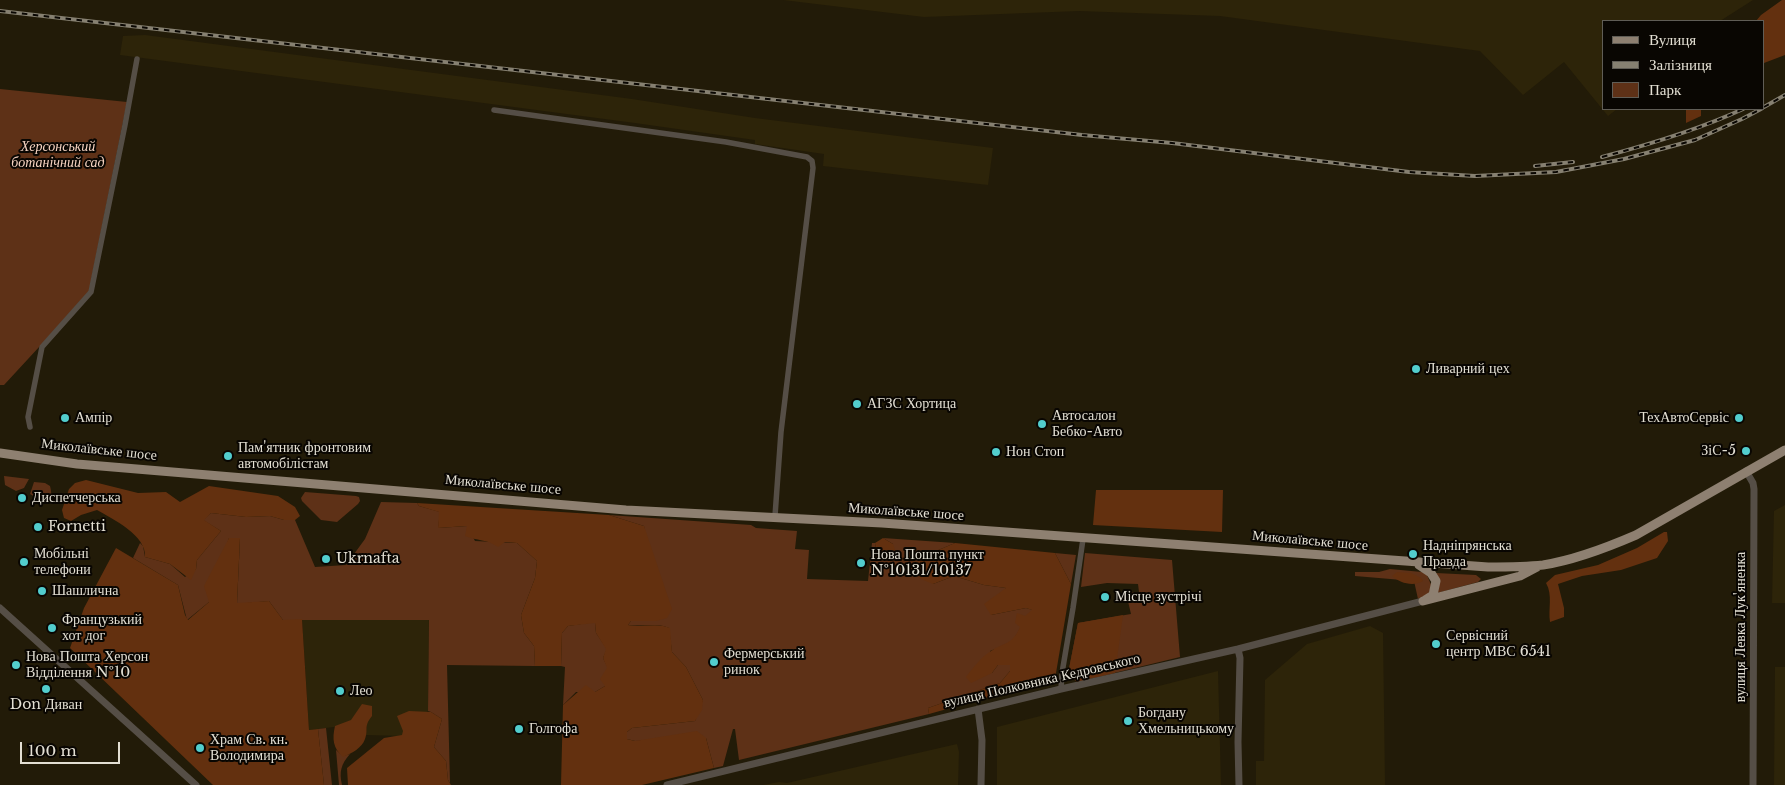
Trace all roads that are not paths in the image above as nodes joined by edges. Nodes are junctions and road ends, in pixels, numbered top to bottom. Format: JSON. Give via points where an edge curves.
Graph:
{"nodes":[{"id":1,"x":137,"y":59,"type":"dead end"},
{"id":2,"x":494,"y":110,"type":"dead end"},
{"id":3,"x":30,"y":427,"type":"dead end"},
{"id":4,"x":1785,"y":450,"type":"edge"},
{"id":5,"x":0,"y":453,"type":"edge"},
{"id":6,"x":1746,"y":472,"type":"junction"},
{"id":7,"x":775,"y":516,"type":"junction"},
{"id":8,"x":1083,"y":539,"type":"junction"},
{"id":9,"x":1415,"y":563,"type":"junction"},
{"id":10,"x":1542,"y":565,"type":"junction"},
{"id":11,"x":1423,"y":601,"type":"junction"},
{"id":12,"x":0,"y":608,"type":"edge"},
{"id":13,"x":1238,"y":649,"type":"junction"},
{"id":14,"x":1061,"y":689,"type":"junction"},
{"id":15,"x":978,"y":709,"type":"junction"},
{"id":16,"x":196,"y":785,"type":"edge"},
{"id":17,"x":667,"y":785,"type":"edge"},
{"id":18,"x":982,"y":785,"type":"edge"},
{"id":19,"x":1239,"y":785,"type":"edge"},
{"id":20,"x":1753,"y":785,"type":"edge"}],
"edges":[{"from":1,"to":3,"type":"street","via":[[91,292],[42,348],[28,417]]},
{"from":2,"to":7,"type":"street","via":[[726,142],[812,161],[781,432]]},
{"from":4,"to":6,"type":"main road","name":"Миколаївське шосе"},
{"from":5,"to":7,"type":"main road","name":"Миколаївське шосе","via":[[78,464],[617,509]]},
{"from":6,"to":10,"type":"main road","name":"Миколаївське шосе","via":[[1636,535],[1581,556]]},
{"from":6,"to":20,"type":"street","name":"вулиця Левка Лук'яненка","via":[[1754,488]]},
{"from":7,"to":8,"type":"main road","name":"Миколаївське шосе"},
{"from":8,"to":9,"type":"main road","name":"Миколаївське шосе"},
{"from":8,"to":14,"type":"street"},
{"from":9,"to":10,"type":"main road","name":"Миколаївське шосе","via":[[1488,567]]},
{"from":9,"to":11,"type":"main road","via":[[1426,568],[1436,581],[1433,595]]},
{"from":10,"to":11,"type":"main road","via":[[1520,576]]},
{"from":11,"to":13,"type":"street","name":"вулиця Полковника Кедровського"},
{"from":12,"to":16,"type":"street"},
{"from":13,"to":14,"type":"street","name":"вулиця Полковника Кедровського"},
{"from":13,"to":19,"type":"street"},
{"from":14,"to":15,"type":"street","name":"вулиця Полковника Кедровського"},
{"from":15,"to":17,"type":"street","name":"вулиця Полковника Кедровського"},
{"from":15,"to":18,"type":"street"}]}
